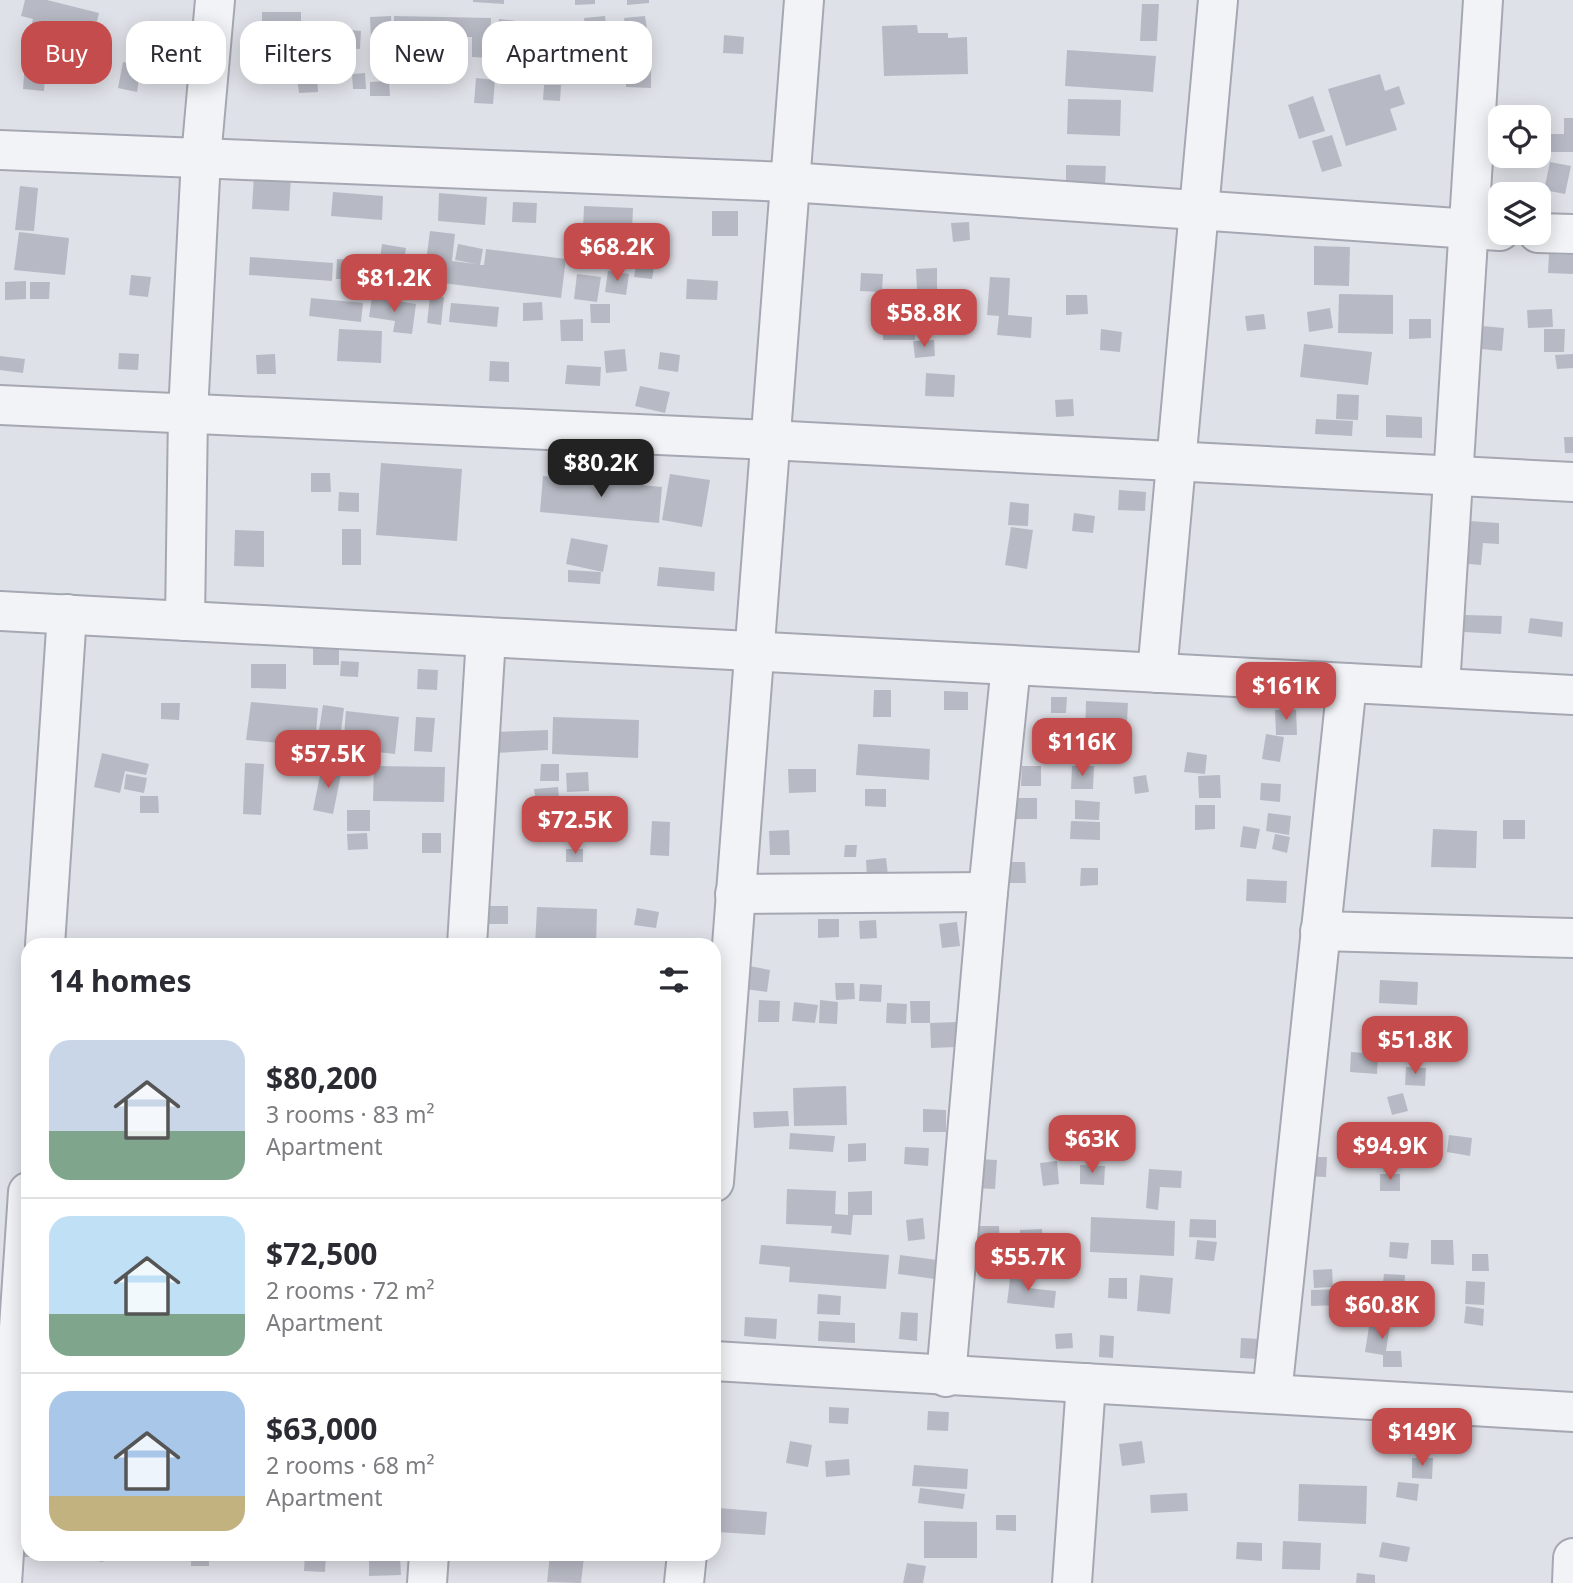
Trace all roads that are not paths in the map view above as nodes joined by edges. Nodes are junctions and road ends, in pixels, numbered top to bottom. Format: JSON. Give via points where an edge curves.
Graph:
{"nodes":[{"id":1,"x":215,"y":0,"type":"edge"},
{"id":2,"x":804,"y":0,"type":"edge"},
{"id":3,"x":1217,"y":0,"type":"edge"},
{"id":4,"x":1483,"y":0,"type":"edge"},
{"id":5,"x":0,"y":150,"type":"edge"},
{"id":6,"x":201,"y":158,"type":"junction"},
{"id":7,"x":789,"y":182,"type":"junction"},
{"id":8,"x":1199,"y":211,"type":"junction"},
{"id":9,"x":1484,"y":230,"type":"edge"},
{"id":10,"x":1551,"y":233,"type":"edge"},
{"id":11,"x":1573,"y":234,"type":"edge"},
{"id":12,"x":0,"y":405,"type":"edge"},
{"id":13,"x":188,"y":413,"type":"junction"},
{"id":14,"x":769,"y":440,"type":"junction"},
{"id":15,"x":1177,"y":461,"type":"junction"},
{"id":16,"x":1453,"y":476,"type":"junction"},
{"id":17,"x":1573,"y":482,"type":"edge"},
{"id":18,"x":0,"y":611,"type":"edge"},
{"id":19,"x":67,"y":614,"type":"junction"},
{"id":20,"x":185,"y":621,"type":"junction"},
{"id":21,"x":486,"y":637,"type":"junction"},
{"id":22,"x":753,"y":651,"type":"junction"},
{"id":23,"x":1011,"y":665,"type":"junction"},
{"id":24,"x":1157,"y":673,"type":"junction"},
{"id":25,"x":1347,"y":683,"type":"junction"},
{"id":26,"x":1440,"y":687,"type":"junction"},
{"id":27,"x":1573,"y":695,"type":"edge"},
{"id":28,"x":988,"y":892,"type":"junction"},
{"id":29,"x":735,"y":894,"type":"junction"},
{"id":30,"x":1320,"y":931,"type":"junction"},
{"id":31,"x":44,"y":938,"type":"edge"},
{"id":32,"x":467,"y":938,"type":"edge"},
{"id":33,"x":1573,"y":938,"type":"edge"},
{"id":34,"x":721,"y":1086,"type":"edge"},
{"id":35,"x":21,"y":1271,"type":"edge"},
{"id":36,"x":15,"y":1338,"type":"edge"},
{"id":37,"x":721,"y":1361,"type":"edge"},
{"id":38,"x":946,"y":1377,"type":"junction"},
{"id":39,"x":1086,"y":1383,"type":"junction"},
{"id":40,"x":1272,"y":1394,"type":"junction"},
{"id":41,"x":1573,"y":1412,"type":"edge"},
{"id":42,"x":1573,"y":1559,"type":"edge"},
{"id":43,"x":429,"y":1561,"type":"edge"},
{"id":44,"x":686,"y":1561,"type":"edge"},
{"id":45,"x":2,"y":1583,"type":"edge"},
{"id":46,"x":427,"y":1583,"type":"edge"},
{"id":47,"x":684,"y":1583,"type":"edge"},
{"id":48,"x":1072,"y":1583,"type":"edge"},
{"id":49,"x":1572,"y":1583,"type":"edge"}],
"edges":[{"from":1,"to":6,"type":"street"},
{"from":2,"to":7,"type":"street"},
{"from":3,"to":8,"type":"street"},
{"from":4,"to":9,"type":"street"},
{"from":5,"to":6,"type":"street"},
{"from":6,"to":7,"type":"street"},
{"from":6,"to":13,"type":"street"},
{"from":7,"to":8,"type":"street"},
{"from":7,"to":14,"type":"street"},
{"from":8,"to":9,"type":"street"},
{"from":8,"to":15,"type":"street"},
{"from":9,"to":16,"type":"street"},
{"from":10,"to":11,"type":"street"},
{"from":12,"to":13,"type":"street"},
{"from":13,"to":14,"type":"street"},
{"from":13,"to":20,"type":"street"},
{"from":14,"to":15,"type":"street"},
{"from":14,"to":22,"type":"street"},
{"from":15,"to":16,"type":"street"},
{"from":15,"to":24,"type":"street"},
{"from":16,"to":17,"type":"street"},
{"from":16,"to":26,"type":"street"},
{"from":18,"to":19,"type":"street"},
{"from":19,"to":20,"type":"street"},
{"from":19,"to":31,"type":"street"},
{"from":20,"to":21,"type":"street"},
{"from":21,"to":22,"type":"street"},
{"from":21,"to":32,"type":"street"},
{"from":22,"to":23,"type":"street"},
{"from":22,"to":29,"type":"street"},
{"from":23,"to":24,"type":"street"},
{"from":23,"to":28,"type":"street"},
{"from":24,"to":25,"type":"street"},
{"from":25,"to":26,"type":"street"},
{"from":25,"to":30,"type":"street"},
{"from":26,"to":27,"type":"street"},
{"from":28,"to":29,"type":"street"},
{"from":28,"to":38,"type":"street"},
{"from":29,"to":34,"type":"street"},
{"from":30,"to":33,"type":"street"},
{"from":30,"to":40,"type":"street"},
{"from":35,"to":36,"type":"street"},
{"from":36,"to":45,"type":"street"},
{"from":37,"to":38,"type":"street"},
{"from":38,"to":39,"type":"street"},
{"from":39,"to":40,"type":"street"},
{"from":39,"to":48,"type":"street"},
{"from":40,"to":41,"type":"street"},
{"from":42,"to":49,"type":"street"},
{"from":43,"to":46,"type":"street"},
{"from":44,"to":47,"type":"street"}]}
